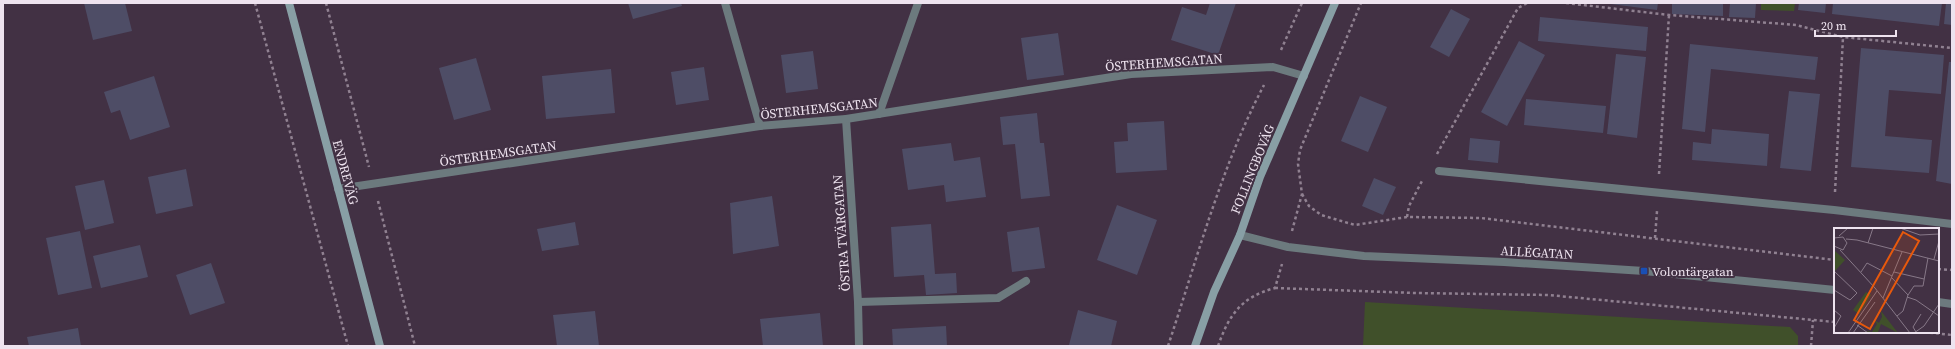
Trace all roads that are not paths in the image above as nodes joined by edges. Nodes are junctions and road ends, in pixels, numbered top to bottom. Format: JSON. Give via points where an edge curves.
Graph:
{"nodes":[{"id":1,"x":290,"y":3,"type":"edge"},
{"id":2,"x":725,"y":3,"type":"edge"},
{"id":3,"x":918,"y":3,"type":"edge"},
{"id":4,"x":1335,"y":3,"type":"edge"},
{"id":5,"x":1304,"y":76,"type":"junction"},
{"id":6,"x":879,"y":114,"type":"junction"},
{"id":7,"x":846,"y":119,"type":"junction"},
{"id":8,"x":760,"y":126,"type":"junction"},
{"id":9,"x":1439,"y":171,"type":"dead end"},
{"id":10,"x":338,"y":189,"type":"junction"},
{"id":11,"x":1952,"y":224,"type":"edge"},
{"id":12,"x":1240,"y":234,"type":"junction"},
{"id":13,"x":1026,"y":281,"type":"dead end"},
{"id":14,"x":1834,"y":290,"type":"edge"},
{"id":15,"x":858,"y":302,"type":"junction"},
{"id":16,"x":1939,"y":302,"type":"edge"},
{"id":17,"x":1952,"y":304,"type":"edge"},
{"id":18,"x":380,"y":346,"type":"edge"},
{"id":19,"x":859,"y":346,"type":"edge"},
{"id":20,"x":1195,"y":346,"type":"edge"}],
"edges":[{"from":1,"to":10,"type":"main road","name":"ENDREVÄG"},
{"from":2,"to":8,"type":"street"},
{"from":3,"to":6,"type":"street"},
{"from":4,"to":5,"type":"main road","name":"FOLLINGBOVÄG"},
{"from":5,"to":6,"type":"street","name":"ÖSTERHEMSGATAN","via":[[1273,67],[1131,74]]},
{"from":5,"to":12,"type":"main road","name":"FOLLINGBOVÄG","via":[[1260,177]]},
{"from":6,"to":7,"type":"street","name":"ÖSTERHEMSGATAN"},
{"from":7,"to":8,"type":"street","name":"ÖSTERHEMSGATAN"},
{"from":7,"to":15,"type":"street","name":"ÖSTRA TVÄRGATAN"},
{"from":8,"to":10,"type":"street","name":"ÖSTERHEMSGATAN"},
{"from":9,"to":11,"type":"street"},
{"from":10,"to":18,"type":"main road","name":"ENDREVÄG"},
{"from":12,"to":14,"type":"street","name":"ALLÉGATAN","via":[[1288,247],[1364,256],[1644,271]]},
{"from":12,"to":20,"type":"main road","name":"FOLLINGBOVÄG","via":[[1214,292]]},
{"from":13,"to":15,"type":"street","via":[[998,298]]},
{"from":15,"to":19,"type":"street","name":"ÖSTRA TVÄRGATAN"},
{"from":16,"to":17,"type":"street"}]}
